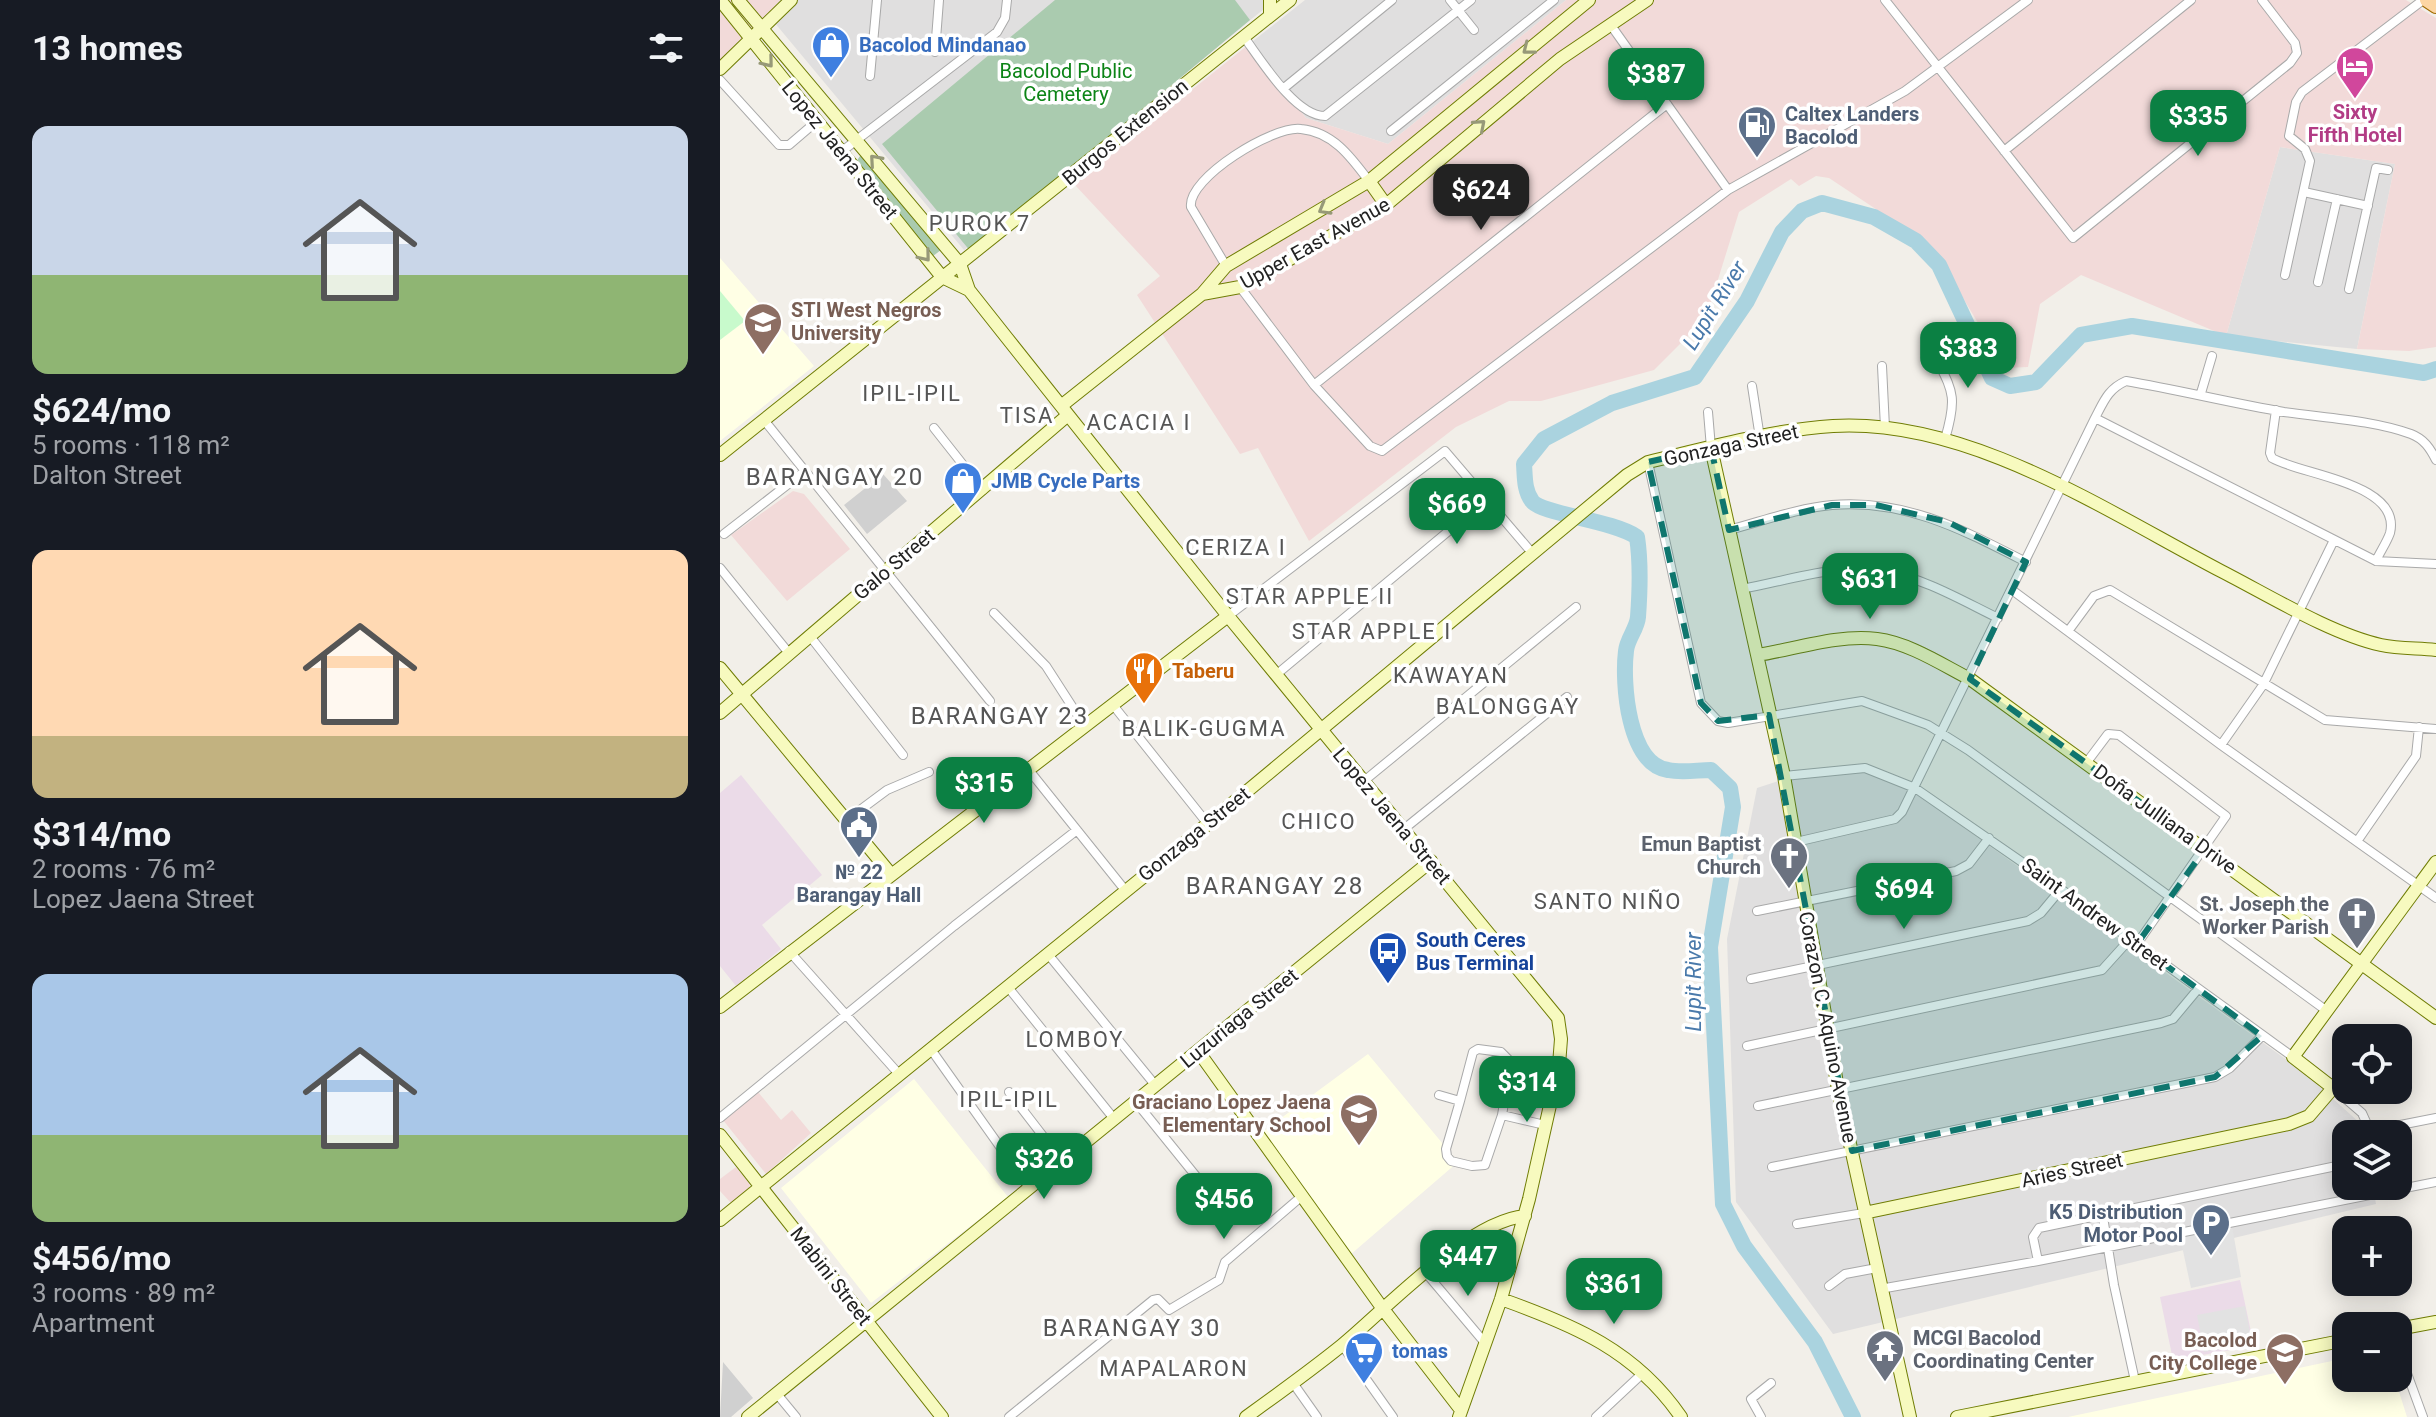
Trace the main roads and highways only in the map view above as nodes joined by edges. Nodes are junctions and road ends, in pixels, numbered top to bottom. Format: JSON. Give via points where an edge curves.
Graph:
{"nodes":[{"id":1,"x":2425,"y":0,"type":"edge"},
{"id":2,"x":2436,"y":6,"type":"edge"}],
"edges":[{"from":1,"to":2,"type":"main road"}]}
